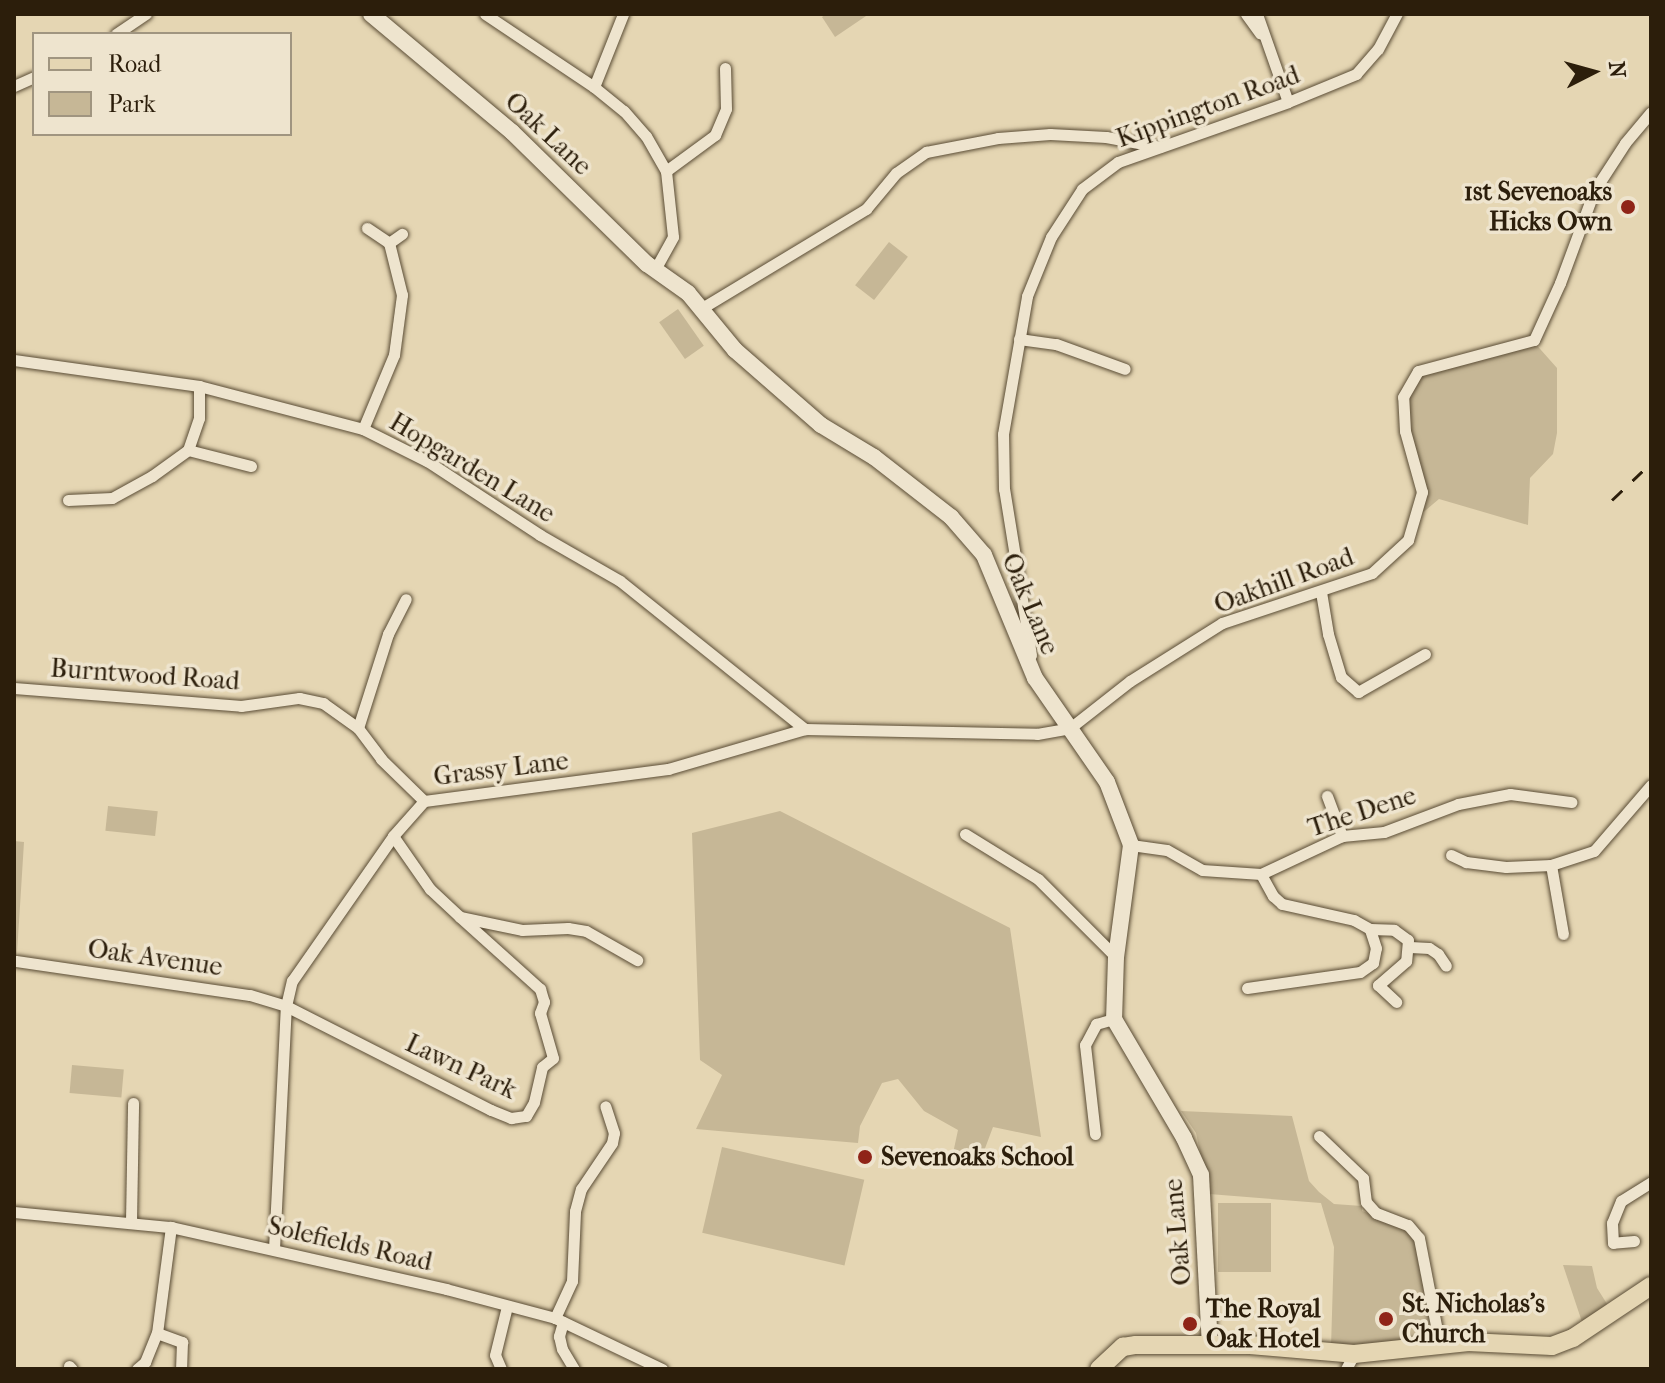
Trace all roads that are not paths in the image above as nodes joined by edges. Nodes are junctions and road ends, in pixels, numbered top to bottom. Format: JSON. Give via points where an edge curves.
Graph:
{"nodes":[{"id":1,"x":146,"y":14,"type":"edge"},
{"id":2,"x":371,"y":14,"type":"edge"},
{"id":3,"x":485,"y":14,"type":"edge"},
{"id":4,"x":623,"y":14,"type":"edge"},
{"id":5,"x":1246,"y":14,"type":"edge"},
{"id":6,"x":1257,"y":14,"type":"edge"},
{"id":7,"x":1397,"y":14,"type":"edge"},
{"id":8,"x":119,"y":32,"type":"edge"},
{"id":9,"x":1268,"y":44,"type":"junction"},
{"id":10,"x":725,"y":68,"type":"dead end"},
{"id":11,"x":594,"y":87,"type":"junction"},
{"id":12,"x":1288,"y":102,"type":"junction"},
{"id":13,"x":1651,"y":112,"type":"edge"},
{"id":14,"x":1161,"y":147,"type":"junction"},
{"id":15,"x":666,"y":171,"type":"junction"},
{"id":16,"x":367,"y":228,"type":"dead end"},
{"id":17,"x":402,"y":234,"type":"dead end"},
{"id":18,"x":389,"y":243,"type":"junction"},
{"id":19,"x":655,"y":269,"type":"junction"},
{"id":20,"x":702,"y":308,"type":"junction"},
{"id":21,"x":1019,"y":339,"type":"junction"},
{"id":22,"x":14,"y":360,"type":"edge"},
{"id":23,"x":1125,"y":369,"type":"dead end"},
{"id":24,"x":199,"y":386,"type":"junction"},
{"id":25,"x":363,"y":429,"type":"junction"},
{"id":26,"x":188,"y":450,"type":"junction"},
{"id":27,"x":251,"y":466,"type":"dead end"},
{"id":28,"x":68,"y":500,"type":"dead end"},
{"id":29,"x":1321,"y":592,"type":"junction"},
{"id":30,"x":406,"y":599,"type":"dead end"},
{"id":31,"x":1425,"y":654,"type":"dead end"},
{"id":32,"x":1035,"y":678,"type":"junction"},
{"id":33,"x":14,"y":688,"type":"edge"},
{"id":34,"x":358,"y":728,"type":"junction"},
{"id":35,"x":1070,"y":728,"type":"junction"},
{"id":36,"x":805,"y":729,"type":"junction"},
{"id":37,"x":1651,"y":785,"type":"edge"},
{"id":38,"x":424,"y":801,"type":"junction"},
{"id":39,"x":1335,"y":802,"type":"dead end"},
{"id":40,"x":1571,"y":802,"type":"dead end"},
{"id":41,"x":965,"y":834,"type":"dead end"},
{"id":42,"x":393,"y":836,"type":"junction"},
{"id":43,"x":1342,"y":836,"type":"junction"},
{"id":44,"x":1131,"y":845,"type":"junction"},
{"id":45,"x":1451,"y":855,"type":"dead end"},
{"id":46,"x":1551,"y":865,"type":"junction"},
{"id":47,"x":1261,"y":874,"type":"junction"},
{"id":48,"x":460,"y":917,"type":"junction"},
{"id":49,"x":1370,"y":929,"type":"junction"},
{"id":50,"x":1563,"y":934,"type":"dead end"},
{"id":51,"x":1410,"y":947,"type":"junction"},
{"id":52,"x":1116,"y":957,"type":"junction"},
{"id":53,"x":637,"y":960,"type":"dead end"},
{"id":54,"x":16,"y":961,"type":"dead end"},
{"id":55,"x":1446,"y":966,"type":"dead end"},
{"id":56,"x":1259,"y":972,"type":"dead end"},
{"id":57,"x":1261,"y":986,"type":"junction"},
{"id":58,"x":1247,"y":988,"type":"dead end"},
{"id":59,"x":1396,"y":1002,"type":"dead end"},
{"id":60,"x":286,"y":1006,"type":"junction"},
{"id":61,"x":1114,"y":1019,"type":"junction"},
{"id":62,"x":133,"y":1103,"type":"dead end"},
{"id":63,"x":605,"y":1106,"type":"dead end"},
{"id":64,"x":1095,"y":1134,"type":"dead end"},
{"id":65,"x":1319,"y":1136,"type":"dead end"},
{"id":66,"x":1651,"y":1182,"type":"edge"},
{"id":67,"x":14,"y":1212,"type":"edge"},
{"id":68,"x":131,"y":1222,"type":"junction"},
{"id":69,"x":171,"y":1227,"type":"junction"},
{"id":70,"x":1634,"y":1241,"type":"dead end"},
{"id":71,"x":274,"y":1249,"type":"junction"},
{"id":72,"x":1651,"y":1286,"type":"edge"},
{"id":73,"x":507,"y":1306,"type":"junction"},
{"id":74,"x":559,"y":1320,"type":"junction"},
{"id":75,"x":157,"y":1333,"type":"junction"},
{"id":76,"x":1210,"y":1345,"type":"junction"},
{"id":77,"x":1440,"y":1346,"type":"junction"},
{"id":78,"x":1350,"y":1361,"type":"edge"},
{"id":79,"x":137,"y":1369,"type":"edge"},
{"id":80,"x":181,"y":1369,"type":"edge"},
{"id":81,"x":501,"y":1369,"type":"edge"},
{"id":82,"x":574,"y":1369,"type":"edge"},
{"id":83,"x":662,"y":1369,"type":"edge"},
{"id":84,"x":1099,"y":1369,"type":"edge"}],
"edges":[{"from":1,"to":8,"type":"street"},
{"from":2,"to":19,"type":"street","name":"Oak Lane","via":[[523,142]]},
{"from":3,"to":11,"type":"street"},
{"from":4,"to":11,"type":"street"},
{"from":5,"to":9,"type":"street"},
{"from":6,"to":9,"type":"street"},
{"from":7,"to":12,"type":"street","name":"Kippington Road","via":[[1378,49],[1356,74]]},
{"from":9,"to":12,"type":"street"},
{"from":10,"to":15,"type":"street","via":[[726,109],[715,135]]},
{"from":11,"to":15,"type":"street","via":[[646,136]]},
{"from":12,"to":14,"type":"street","name":"Kippington Road"},
{"from":13,"to":29,"type":"street","name":"Oakhill Road","via":[[1594,191],[1534,340],[1418,371],[1403,397],[1405,431],[1422,492],[1408,540],[1372,573]]},
{"from":14,"to":20,"type":"street","via":[[1050,134],[926,152],[896,173],[866,209]]},
{"from":14,"to":21,"type":"street","name":"Kippington Road","via":[[1118,162],[1076,197],[1051,237],[1027,296]]},
{"from":15,"to":19,"type":"street","via":[[673,237]]},
{"from":16,"to":18,"type":"street"},
{"from":17,"to":18,"type":"street"},
{"from":18,"to":25,"type":"street","via":[[402,314],[394,355]]},
{"from":19,"to":20,"type":"street","name":"Oak Lane"},
{"from":20,"to":32,"type":"street","name":"Oak Lane","via":[[735,350],[821,425],[874,457],[951,517],[984,555]]},
{"from":21,"to":23,"type":"street","via":[[1056,344]]},
{"from":21,"to":32,"type":"street","name":"Kippington Road","via":[[1003,434],[1004,489]]},
{"from":22,"to":24,"type":"street","name":"Hopgarden Lane"},
{"from":24,"to":25,"type":"street","name":"Hopgarden Lane"},
{"from":24,"to":26,"type":"street","via":[[199,418]]},
{"from":25,"to":36,"type":"street","name":"Hopgarden Lane","via":[[427,461],[620,581]]},
{"from":26,"to":27,"type":"street"},
{"from":26,"to":28,"type":"street","via":[[112,498]]},
{"from":29,"to":31,"type":"street","via":[[1341,677],[1358,692]]},
{"from":29,"to":35,"type":"street","name":"Oakhill Road","via":[[1222,623],[1130,681]]},
{"from":30,"to":34,"type":"street","via":[[388,634]]},
{"from":32,"to":35,"type":"street","name":"Oak Lane"},
{"from":33,"to":34,"type":"street","name":"Burntwood Road","via":[[241,706],[299,698],[323,703]]},
{"from":34,"to":38,"type":"street","name":"Burntwood Road"},
{"from":35,"to":36,"type":"street","name":"Grassy Lane","via":[[1037,734]]},
{"from":35,"to":44,"type":"street","name":"Oak Lane","via":[[1107,782]]},
{"from":36,"to":38,"type":"street","name":"Grassy Lane","via":[[668,769]]},
{"from":37,"to":46,"type":"street","via":[[1594,851]]},
{"from":38,"to":42,"type":"street","name":"Grassy Lane"},
{"from":39,"to":43,"type":"street"},
{"from":40,"to":43,"type":"street","name":"The Dene","via":[[1518,794],[1458,804],[1375,834]]},
{"from":41,"to":52,"type":"street","via":[[1038,879]]},
{"from":42,"to":48,"type":"street","via":[[430,889]]},
{"from":42,"to":60,"type":"street","name":"Grassy Lane","via":[[292,981]]},
{"from":43,"to":47,"type":"street","name":"The Dene"},
{"from":44,"to":47,"type":"street","name":"The Dene","via":[[1167,850],[1202,870]]},
{"from":44,"to":52,"type":"street","name":"Oak Lane"},
{"from":45,"to":46,"type":"street","via":[[1506,867]]},
{"from":46,"to":50,"type":"street"},
{"from":47,"to":49,"type":"street","via":[[1282,904],[1354,920]]},
{"from":48,"to":53,"type":"street","via":[[509,929],[586,931]]},
{"from":48,"to":60,"type":"street","name":"Lawn Park","via":[[540,989],[540,1013],[553,1058],[542,1067],[526,1116],[511,1118],[491,1110]]},
{"from":49,"to":51,"type":"street","via":[[1394,930]]},
{"from":49,"to":57,"type":"street","via":[[1376,948],[1373,963],[1360,972]]},
{"from":51,"to":55,"type":"street","via":[[1429,948]]},
{"from":51,"to":59,"type":"street","via":[[1403,965],[1378,985]]},
{"from":52,"to":61,"type":"street","name":"Oak Lane"},
{"from":54,"to":60,"type":"street","name":"Oak Avenue","via":[[198,986]]},
{"from":56,"to":57,"type":"street"},
{"from":57,"to":58,"type":"street"},
{"from":60,"to":71,"type":"street","name":"Grassy Lane"},
{"from":61,"to":64,"type":"street","via":[[1096,1024],[1085,1045]]},
{"from":61,"to":76,"type":"street","name":"Oak Lane","via":[[1201,1175]]},
{"from":62,"to":68,"type":"street"},
{"from":63,"to":74,"type":"street","via":[[612,1143],[581,1189],[572,1281]]},
{"from":65,"to":77,"type":"street","via":[[1363,1178],[1366,1202],[1376,1213],[1408,1225],[1419,1238]]},
{"from":66,"to":70,"type":"street","via":[[1618,1204],[1612,1223],[1613,1243]]},
{"from":67,"to":68,"type":"street","name":"Solefields Road"},
{"from":68,"to":69,"type":"street","name":"Solefields Road"},
{"from":69,"to":71,"type":"street","name":"Solefields Road"},
{"from":69,"to":75,"type":"street"},
{"from":71,"to":73,"type":"street","name":"Solefields Road"},
{"from":72,"to":77,"type":"main road","via":[[1561,1344]]},
{"from":73,"to":74,"type":"street","name":"Solefields Road"},
{"from":73,"to":81,"type":"street","via":[[495,1355]]},
{"from":74,"to":82,"type":"street","via":[[562,1349]]},
{"from":74,"to":83,"type":"street","name":"Solefields Road"},
{"from":75,"to":79,"type":"street"},
{"from":75,"to":80,"type":"street","via":[[182,1342]]},
{"from":76,"to":78,"type":"main road"},
{"from":76,"to":84,"type":"main road","via":[[1123,1347]]},
{"from":77,"to":78,"type":"main road"}]}
